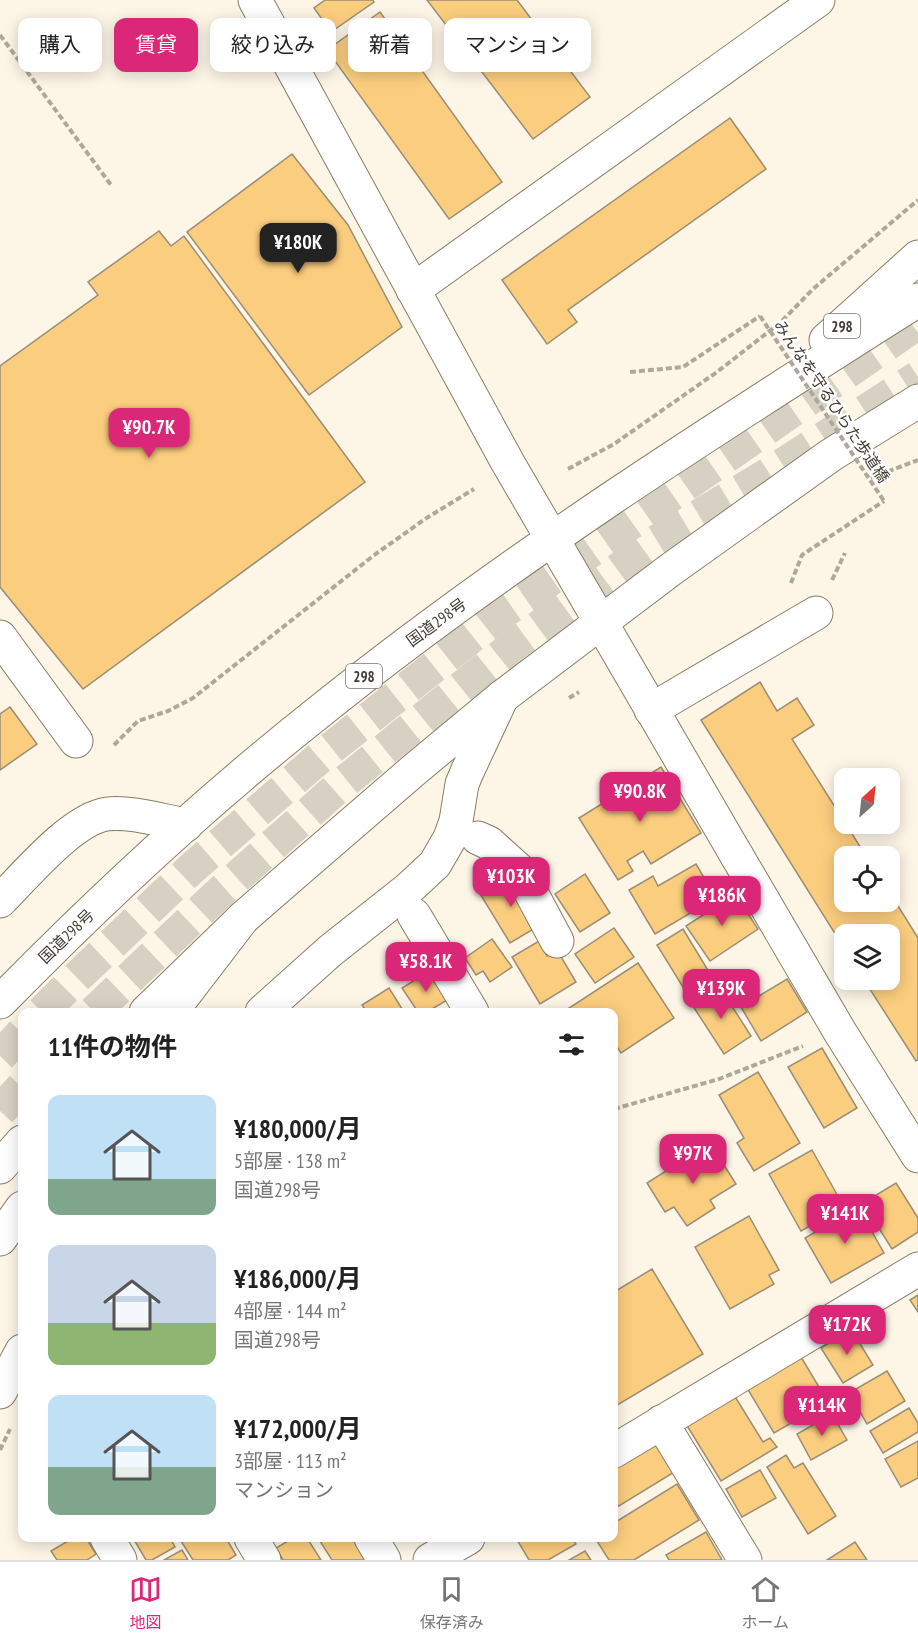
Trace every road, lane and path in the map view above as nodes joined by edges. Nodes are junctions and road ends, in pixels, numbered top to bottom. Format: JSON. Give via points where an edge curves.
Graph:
{"nodes":[{"id":1,"x":255,"y":0,"type":"edge"},
{"id":2,"x":818,"y":0,"type":"edge"},
{"id":3,"x":0,"y":35,"type":"edge"},
{"id":4,"x":111,"y":185,"type":"dead end"},
{"id":5,"x":918,"y":200,"type":"edge"},
{"id":6,"x":918,"y":257,"type":"edge"},
{"id":7,"x":413,"y":290,"type":"junction"},
{"id":8,"x":918,"y":300,"type":"edge"},
{"id":9,"x":630,"y":372,"type":"dead end"},
{"id":10,"x":766,"y":396,"type":"junction"},
{"id":11,"x":918,"y":401,"type":"edge"},
{"id":12,"x":918,"y":413,"type":"edge"},
{"id":13,"x":831,"y":455,"type":"junction"},
{"id":14,"x":568,"y":469,"type":"dead end"},
{"id":15,"x":474,"y":489,"type":"dead end"},
{"id":16,"x":552,"y":539,"type":"junction"},
{"id":17,"x":790,"y":586,"type":"dead end"},
{"id":18,"x":816,"y":613,"type":"dead end"},
{"id":19,"x":600,"y":622,"type":"junction"},
{"id":20,"x":0,"y":637,"type":"edge"},
{"id":21,"x":502,"y":698,"type":"junction"},
{"id":22,"x":651,"y":710,"type":"junction"},
{"id":23,"x":76,"y":741,"type":"dead end"},
{"id":24,"x":109,"y":750,"type":"dead end"},
{"id":25,"x":186,"y":825,"type":"junction"},
{"id":26,"x":478,"y":838,"type":"dead end"},
{"id":27,"x":0,"y":901,"type":"edge"},
{"id":28,"x":414,"y":915,"type":"dead end"},
{"id":29,"x":243,"y":918,"type":"junction"},
{"id":30,"x":557,"y":941,"type":"dead end"},
{"id":31,"x":0,"y":1002,"type":"edge"},
{"id":32,"x":150,"y":1008,"type":"edge"},
{"id":33,"x":174,"y":1008,"type":"edge"},
{"id":34,"x":266,"y":1008,"type":"edge"},
{"id":35,"x":470,"y":1008,"type":"edge"},
{"id":36,"x":840,"y":1032,"type":"junction"},
{"id":37,"x":618,"y":1108,"type":"edge"},
{"id":38,"x":18,"y":1147,"type":"edge"},
{"id":39,"x":918,"y":1156,"type":"edge"},
{"id":40,"x":0,"y":1167,"type":"edge"},
{"id":41,"x":18,"y":1214,"type":"edge"},
{"id":42,"x":0,"y":1239,"type":"edge"},
{"id":43,"x":918,"y":1269,"type":"edge"},
{"id":44,"x":18,"y":1358,"type":"edge"},
{"id":45,"x":0,"y":1392,"type":"edge"},
{"id":46,"x":661,"y":1422,"type":"junction"},
{"id":47,"x":618,"y":1449,"type":"edge"},
{"id":48,"x":109,"y":1542,"type":"edge"},
{"id":49,"x":253,"y":1542,"type":"edge"},
{"id":50,"x":373,"y":1542,"type":"edge"},
{"id":51,"x":461,"y":1542,"type":"edge"},
{"id":52,"x":120,"y":1560,"type":"edge"},
{"id":53,"x":264,"y":1560,"type":"edge"},
{"id":54,"x":384,"y":1560,"type":"edge"},
{"id":55,"x":430,"y":1560,"type":"edge"},
{"id":56,"x":745,"y":1560,"type":"edge"}],
"edges":[{"from":1,"to":7,"type":"main road"},
{"from":2,"to":7,"type":"main road"},
{"from":3,"to":4,"type":"path"},
{"from":5,"to":14,"type":"path","via":[[813,289],[781,322],[717,372],[614,444]]},
{"from":6,"to":10,"type":"main road","number":"298"},
{"from":7,"to":16,"type":"main road"},
{"from":8,"to":10,"type":"main road","name":"国道298号","number":"298"},
{"from":9,"to":17,"type":"path","name":"みんなを守るひらた歩道橋","bridge":true,"via":[[683,367],[760,315],[884,501],[802,555]]},
{"from":10,"to":16,"type":"main road","name":"国道298号","number":"298"},
{"from":11,"to":13,"type":"main road"},
{"from":12,"to":13,"type":"main road"},
{"from":13,"to":19,"type":"main road"},
{"from":15,"to":24,"type":"path","via":[[373,556],[193,698],[138,721]]},
{"from":16,"to":19,"type":"main road"},
{"from":16,"to":25,"type":"main road","name":"国道298号","number":"298","via":[[313,716]]},
{"from":18,"to":22,"type":"main road"},
{"from":19,"to":21,"type":"main road"},
{"from":19,"to":22,"type":"main road"},
{"from":20,"to":23,"type":"main road"},
{"from":21,"to":29,"type":"main road"},
{"from":21,"to":34,"type":"main road","via":[[462,784],[456,821],[435,864]]},
{"from":22,"to":36,"type":"main road"},
{"from":25,"to":27,"type":"main road","via":[[123,814],[94,818],[69,833]]},
{"from":25,"to":31,"type":"main road","name":"国道298号","number":"298","via":[[110,893]]},
{"from":26,"to":30,"type":"main road","via":[[519,870]]},
{"from":28,"to":35,"type":"main road"},
{"from":29,"to":32,"type":"main road"},
{"from":29,"to":33,"type":"main road"},
{"from":36,"to":37,"type":"path","via":[[719,1079]]},
{"from":36,"to":39,"type":"main road"},
{"from":38,"to":40,"type":"main road"},
{"from":41,"to":42,"type":"main road"},
{"from":43,"to":46,"type":"main road"},
{"from":44,"to":45,"type":"main road"},
{"from":46,"to":47,"type":"main road"},
{"from":46,"to":56,"type":"main road"},
{"from":48,"to":52,"type":"main road"},
{"from":49,"to":53,"type":"main road"},
{"from":50,"to":54,"type":"main road"},
{"from":51,"to":55,"type":"main road"}]}
